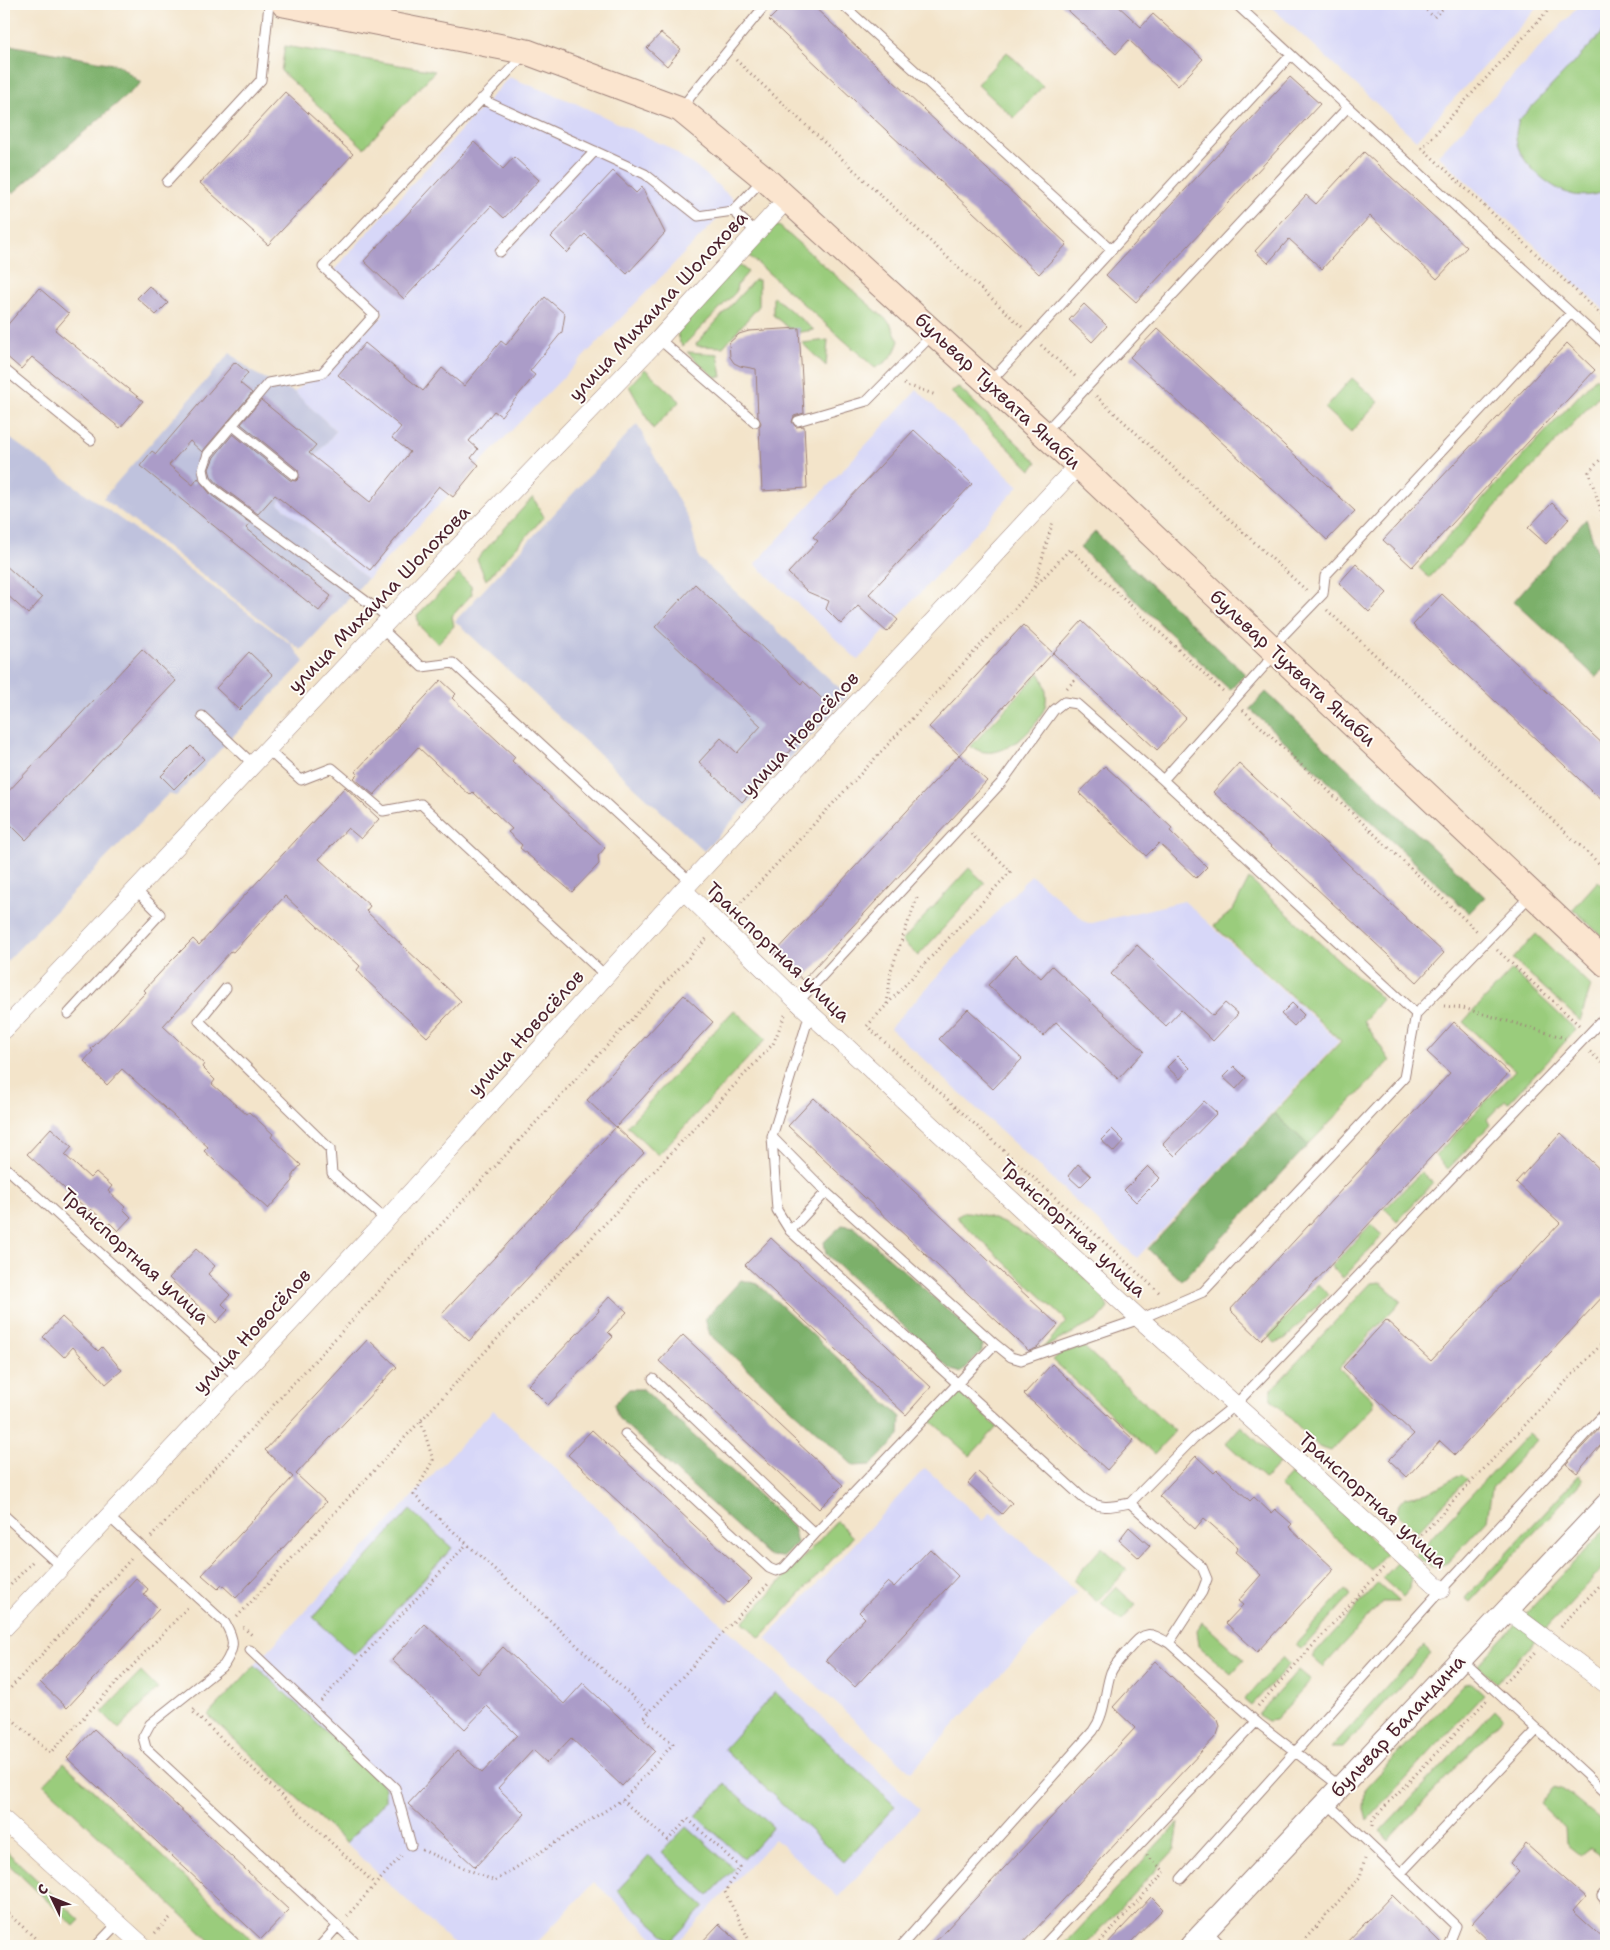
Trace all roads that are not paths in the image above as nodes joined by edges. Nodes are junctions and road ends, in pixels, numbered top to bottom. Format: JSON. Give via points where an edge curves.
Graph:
{"nodes":[{"id":1,"x":269,"y":4,"type":"edge"},
{"id":2,"x":284,"y":4,"type":"edge"},
{"id":3,"x":766,"y":4,"type":"edge"},
{"id":4,"x":842,"y":4,"type":"edge"},
{"id":5,"x":1236,"y":4,"type":"edge"},
{"id":6,"x":526,"y":52,"type":"junction"},
{"id":7,"x":1291,"y":55,"type":"junction"},
{"id":8,"x":480,"y":99,"type":"junction"},
{"id":9,"x":1348,"y":107,"type":"junction"},
{"id":10,"x":680,"y":109,"type":"junction"},
{"id":11,"x":595,"y":151,"type":"junction"},
{"id":12,"x":764,"y":178,"type":"junction"},
{"id":13,"x":167,"y":182,"type":"dead end"},
{"id":14,"x":787,"y":199,"type":"junction"},
{"id":15,"x":733,"y":211,"type":"junction"},
{"id":16,"x":756,"y":232,"type":"junction"},
{"id":17,"x":1112,"y":250,"type":"junction"},
{"id":18,"x":500,"y":252,"type":"dead end"},
{"id":19,"x":1571,"y":313,"type":"junction"},
{"id":20,"x":934,"y":333,"type":"junction"},
{"id":21,"x":659,"y":339,"type":"junction"},
{"id":22,"x":1606,"y":345,"type":"edge"},
{"id":23,"x":4,"y":369,"type":"edge"},
{"id":24,"x":988,"y":383,"type":"junction"},
{"id":25,"x":798,"y":421,"type":"dead end"},
{"id":26,"x":755,"y":422,"type":"dead end"},
{"id":27,"x":232,"y":425,"type":"junction"},
{"id":28,"x":1044,"y":434,"type":"junction"},
{"id":29,"x":91,"y":440,"type":"dead end"},
{"id":30,"x":1078,"y":465,"type":"junction"},
{"id":31,"x":294,"y":474,"type":"dead end"},
{"id":32,"x":385,"y":623,"type":"junction"},
{"id":33,"x":1274,"y":650,"type":"junction"},
{"id":34,"x":202,"y":716,"type":"dead end"},
{"id":35,"x":267,"y":749,"type":"junction"},
{"id":36,"x":253,"y":764,"type":"junction"},
{"id":37,"x":1164,"y":780,"type":"junction"},
{"id":38,"x":687,"y":886,"type":"junction"},
{"id":39,"x":135,"y":890,"type":"junction"},
{"id":40,"x":1531,"y":894,"type":"junction"},
{"id":41,"x":1606,"y":964,"type":"edge"},
{"id":42,"x":606,"y":976,"type":"junction"},
{"id":43,"x":226,"y":988,"type":"dead end"},
{"id":44,"x":800,"y":1003,"type":"junction"},
{"id":45,"x":68,"y":1014,"type":"dead end"},
{"id":46,"x":1416,"y":1014,"type":"junction"},
{"id":47,"x":1606,"y":1016,"type":"edge"},
{"id":48,"x":4,"y":1030,"type":"edge"},
{"id":49,"x":772,"y":1137,"type":"junction"},
{"id":50,"x":4,"y":1166,"type":"edge"},
{"id":51,"x":826,"y":1192,"type":"junction"},
{"id":52,"x":386,"y":1220,"type":"junction"},
{"id":53,"x":790,"y":1232,"type":"junction"},
{"id":54,"x":1140,"y":1319,"type":"junction"},
{"id":55,"x":995,"y":1344,"type":"junction"},
{"id":56,"x":238,"y":1378,"type":"junction"},
{"id":57,"x":653,"y":1379,"type":"dead end"},
{"id":58,"x":956,"y":1385,"type":"junction"},
{"id":59,"x":1235,"y":1405,"type":"junction"},
{"id":60,"x":1606,"y":1412,"type":"edge"},
{"id":61,"x":625,"y":1434,"type":"dead end"},
{"id":62,"x":1130,"y":1503,"type":"junction"},
{"id":63,"x":1606,"y":1505,"type":"edge"},
{"id":64,"x":4,"y":1514,"type":"edge"},
{"id":65,"x":108,"y":1516,"type":"junction"},
{"id":66,"x":815,"y":1534,"type":"junction"},
{"id":67,"x":60,"y":1567,"type":"junction"},
{"id":68,"x":1441,"y":1590,"type":"junction"},
{"id":69,"x":1507,"y":1610,"type":"junction"},
{"id":70,"x":4,"y":1628,"type":"edge"},
{"id":71,"x":1169,"y":1643,"type":"junction"},
{"id":72,"x":250,"y":1650,"type":"road end"},
{"id":73,"x":1461,"y":1659,"type":"junction"},
{"id":74,"x":1606,"y":1684,"type":"edge"},
{"id":75,"x":1253,"y":1718,"type":"junction"},
{"id":76,"x":1537,"y":1730,"type":"junction"},
{"id":77,"x":1294,"y":1752,"type":"junction"},
{"id":78,"x":1606,"y":1793,"type":"edge"},
{"id":79,"x":1334,"y":1794,"type":"junction"},
{"id":80,"x":4,"y":1820,"type":"edge"},
{"id":81,"x":411,"y":1846,"type":"road end"},
{"id":82,"x":1401,"y":1873,"type":"junction"},
{"id":83,"x":1182,"y":1879,"type":"dead end"},
{"id":84,"x":1606,"y":1891,"type":"edge"},
{"id":85,"x":1606,"y":1901,"type":"edge"},
{"id":86,"x":118,"y":1923,"type":"junction"},
{"id":87,"x":337,"y":1927,"type":"junction"},
{"id":88,"x":1198,"y":1938,"type":"edge"},
{"id":89,"x":148,"y":1941,"type":"edge"},
{"id":90,"x":96,"y":1946,"type":"edge"},
{"id":91,"x":320,"y":1946,"type":"edge"},
{"id":92,"x":359,"y":1946,"type":"edge"},
{"id":93,"x":901,"y":1946,"type":"edge"},
{"id":94,"x":1043,"y":1946,"type":"edge"},
{"id":95,"x":1222,"y":1946,"type":"edge"},
{"id":96,"x":1448,"y":1946,"type":"edge"}],
"edges":[{"from":1,"to":13,"type":"lane","via":[[261,80]]},
{"from":2,"to":6,"type":"main road","name":"бульвар Тухвата Янаби"},
{"from":3,"to":10,"type":"lane"},
{"from":4,"to":17,"type":"lane"},
{"from":5,"to":7,"type":"lane"},
{"from":6,"to":8,"type":"lane"},
{"from":6,"to":10,"type":"main road","name":"бульвар Тухвата Янаби"},
{"from":7,"to":9,"type":"lane"},
{"from":7,"to":17,"type":"lane"},
{"from":8,"to":11,"type":"lane"},
{"from":8,"to":27,"type":"lane","via":[[323,267],[374,315],[322,373],[268,383]]},
{"from":9,"to":19,"type":"lane"},
{"from":9,"to":28,"type":"lane"},
{"from":10,"to":12,"type":"main road","name":"бульвар Тухвата Янаби"},
{"from":11,"to":15,"type":"lane","via":[[645,174],[698,216]]},
{"from":11,"to":18,"type":"lane"},
{"from":12,"to":14,"type":"main road","name":"бульвар Тухвата Янаби"},
{"from":12,"to":15,"type":"lane"},
{"from":14,"to":16,"type":"street","name":"улица Михаила Шолохова"},
{"from":14,"to":20,"type":"main road","name":"бульвар Тухвата Янаби"},
{"from":15,"to":16,"type":"lane"},
{"from":16,"to":21,"type":"street","name":"улица Михаила Шолохова"},
{"from":17,"to":24,"type":"lane"},
{"from":19,"to":22,"type":"lane"},
{"from":19,"to":33,"type":"lane","via":[[1325,576],[1323,594]]},
{"from":20,"to":24,"type":"main road","name":"бульвар Тухвата Янаби"},
{"from":20,"to":25,"type":"lane","via":[[868,401]]},
{"from":21,"to":26,"type":"lane"},
{"from":21,"to":32,"type":"street","name":"улица Михаила Шолохова"},
{"from":23,"to":29,"type":"lane"},
{"from":24,"to":28,"type":"main road","name":"бульвар Тухвата Янаби"},
{"from":27,"to":31,"type":"lane"},
{"from":27,"to":32,"type":"lane","via":[[208,454],[203,468],[205,479]]},
{"from":28,"to":30,"type":"main road","name":"бульвар Тухвата Янаби"},
{"from":30,"to":33,"type":"main road","name":"бульвар Тухвата Янаби"},
{"from":30,"to":38,"type":"street","name":"улица Новосёлов"},
{"from":32,"to":35,"type":"street","name":"улица Михаила Шолохова"},
{"from":32,"to":38,"type":"lane","via":[[422,666],[454,663]]},
{"from":33,"to":37,"type":"lane"},
{"from":33,"to":40,"type":"main road","name":"бульвар Тухвата Янаби"},
{"from":34,"to":36,"type":"lane"},
{"from":35,"to":36,"type":"street","name":"улица Михаила Шолохова"},
{"from":35,"to":42,"type":"lane","via":[[301,780],[332,768],[383,811],[422,804]]},
{"from":36,"to":39,"type":"street","name":"улица Михаила Шолохова"},
{"from":37,"to":44,"type":"lane","via":[[1076,704],[1064,702],[1054,710],[1002,782]]},
{"from":37,"to":46,"type":"lane"},
{"from":38,"to":42,"type":"street","name":"улица Новосёлов"},
{"from":38,"to":44,"type":"street","name":"Транспортная улица","via":[[720,925]]},
{"from":39,"to":45,"type":"lane","via":[[160,914]]},
{"from":39,"to":48,"type":"street","name":"улица Михаила Шолохова"},
{"from":40,"to":41,"type":"main road","name":"бульвар Тухвата Янаби"},
{"from":40,"to":46,"type":"lane"},
{"from":42,"to":52,"type":"street","name":"улица Новосёлов"},
{"from":43,"to":52,"type":"lane","via":[[199,1021],[330,1149],[332,1173]]},
{"from":44,"to":49,"type":"lane"},
{"from":44,"to":54,"type":"street","name":"Транспортная улица"},
{"from":46,"to":54,"type":"lane","via":[[1404,1078],[1203,1292]]},
{"from":47,"to":59,"type":"lane"},
{"from":49,"to":51,"type":"lane"},
{"from":49,"to":53,"type":"lane","via":[[778,1210]]},
{"from":50,"to":56,"type":"lane","name":"Транспортная улица"},
{"from":51,"to":53,"type":"lane"},
{"from":51,"to":55,"type":"lane"},
{"from":52,"to":56,"type":"street","name":"улица Новосёлов"},
{"from":53,"to":58,"type":"lane"},
{"from":54,"to":55,"type":"lane","via":[[1021,1360]]},
{"from":54,"to":59,"type":"street","name":"Транспортная улица"},
{"from":55,"to":58,"type":"lane"},
{"from":56,"to":65,"type":"street","name":"улица Новосёлов"},
{"from":57,"to":66,"type":"lane"},
{"from":58,"to":62,"type":"lane","via":[[1094,1506],[1106,1508]]},
{"from":58,"to":66,"type":"lane"},
{"from":59,"to":62,"type":"lane","via":[[1194,1438]]},
{"from":59,"to":68,"type":"street","name":"Транспортная улица"},
{"from":60,"to":68,"type":"lane"},
{"from":61,"to":66,"type":"lane","via":[[769,1568],[776,1571],[784,1568]]},
{"from":62,"to":71,"type":"lane","via":[[1202,1567],[1206,1579],[1202,1592]]},
{"from":63,"to":69,"type":"street","name":"бульвар Баландина"},
{"from":64,"to":67,"type":"lane"},
{"from":65,"to":67,"type":"street","name":"улица Новосёлов"},
{"from":65,"to":87,"type":"lane","via":[[225,1623],[233,1637],[231,1654],[224,1665],[150,1724],[143,1737],[146,1748]]},
{"from":67,"to":70,"type":"street","name":"улица Новосёлов"},
{"from":68,"to":77,"type":"lane"},
{"from":69,"to":73,"type":"street","name":"бульвар Баландина"},
{"from":69,"to":74,"type":"street"},
{"from":71,"to":75,"type":"lane"},
{"from":71,"to":93,"type":"lane","via":[[1146,1633],[1116,1664],[1102,1714],[1093,1731]]},
{"from":72,"to":81,"type":"lane","via":[[395,1788]]},
{"from":73,"to":76,"type":"lane"},
{"from":73,"to":79,"type":"street","name":"бульвар Баландина"},
{"from":75,"to":77,"type":"lane"},
{"from":75,"to":94,"type":"lane"},
{"from":76,"to":78,"type":"lane"},
{"from":76,"to":82,"type":"lane"},
{"from":77,"to":79,"type":"lane"},
{"from":77,"to":83,"type":"lane"},
{"from":79,"to":82,"type":"lane","via":[[1369,1842]]},
{"from":79,"to":88,"type":"street","name":"бульвар Баландина"},
{"from":80,"to":86,"type":"street"},
{"from":82,"to":96,"type":"lane","via":[[1456,1926]]},
{"from":84,"to":85,"type":"lane","via":[[1602,1896]]},
{"from":86,"to":89,"type":"street"},
{"from":86,"to":90,"type":"lane"},
{"from":87,"to":91,"type":"lane"},
{"from":87,"to":92,"type":"lane"},
{"from":88,"to":95,"type":"lane"}]}
